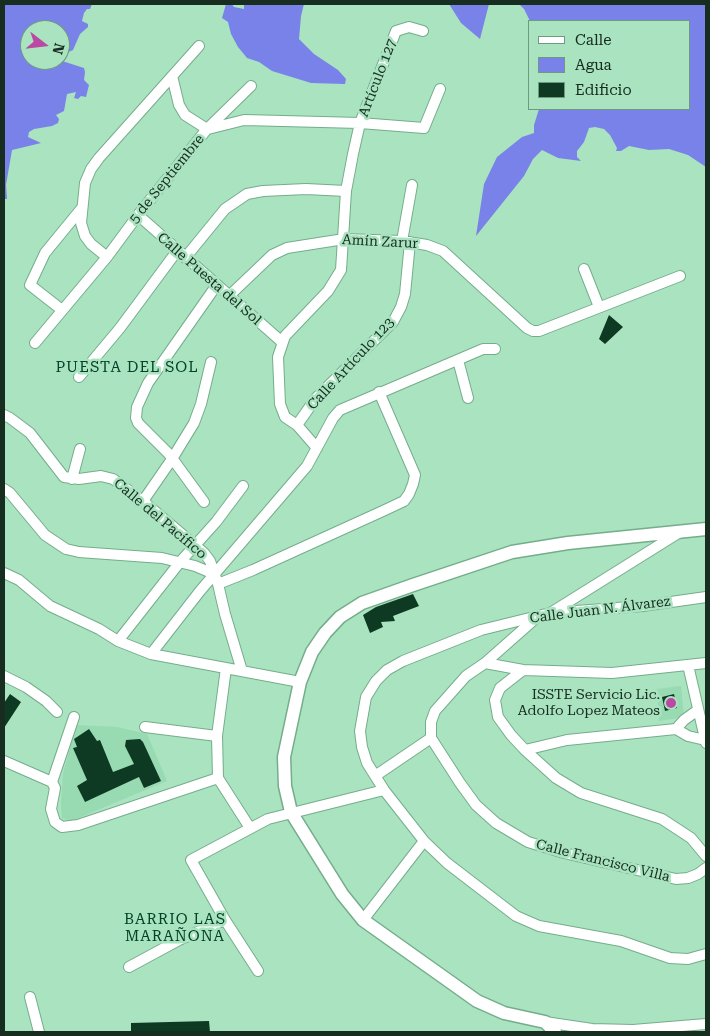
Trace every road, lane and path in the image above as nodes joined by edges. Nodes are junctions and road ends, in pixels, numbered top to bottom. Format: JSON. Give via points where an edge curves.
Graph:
{"nodes":[{"id":1,"x":423,"y":31,"type":"dead end"},
{"id":2,"x":199,"y":46,"type":"dead end"},
{"id":3,"x":172,"y":76,"type":"junction"},
{"id":4,"x":251,"y":86,"type":"dead end"},
{"id":5,"x":440,"y":90,"type":"dead end"},
{"id":6,"x":360,"y":123,"type":"junction"},
{"id":7,"x":207,"y":130,"type":"junction"},
{"id":8,"x":412,"y":184,"type":"dead end"},
{"id":9,"x":346,"y":191,"type":"junction"},
{"id":10,"x":81,"y":209,"type":"junction"},
{"id":11,"x":138,"y":215,"type":"junction"},
{"id":12,"x":344,"y":239,"type":"junction"},
{"id":13,"x":406,"y":242,"type":"junction"},
{"id":14,"x":177,"y":251,"type":"junction"},
{"id":15,"x":107,"y":257,"type":"junction"},
{"id":16,"x":185,"y":258,"type":"junction"},
{"id":17,"x":584,"y":269,"type":"dead end"},
{"id":18,"x":680,"y":276,"type":"dead end"},
{"id":19,"x":216,"y":286,"type":"junction"},
{"id":20,"x":229,"y":296,"type":"junction"},
{"id":21,"x":599,"y":307,"type":"junction"},
{"id":22,"x":62,"y":310,"type":"junction"},
{"id":23,"x":35,"y":342,"type":"dead end"},
{"id":24,"x":282,"y":342,"type":"junction"},
{"id":25,"x":495,"y":349,"type":"dead end"},
{"id":26,"x":458,"y":360,"type":"junction"},
{"id":27,"x":211,"y":362,"type":"dead end"},
{"id":28,"x":79,"y":377,"type":"dead end"},
{"id":29,"x":378,"y":392,"type":"junction"},
{"id":30,"x":468,"y":398,"type":"dead end"},
{"id":31,"x":4,"y":415,"type":"edge"},
{"id":32,"x":296,"y":425,"type":"junction"},
{"id":33,"x":317,"y":448,"type":"junction"},
{"id":34,"x":80,"y":449,"type":"dead end"},
{"id":35,"x":171,"y":456,"type":"junction"},
{"id":36,"x":72,"y":479,"type":"junction"},
{"id":37,"x":243,"y":486,"type":"dead end"},
{"id":38,"x":4,"y":489,"type":"edge"},
{"id":39,"x":143,"y":501,"type":"junction"},
{"id":40,"x":204,"y":502,"type":"dead end"},
{"id":41,"x":706,"y":529,"type":"edge"},
{"id":42,"x":681,"y":531,"type":"junction"},
{"id":43,"x":195,"y":545,"type":"junction"},
{"id":44,"x":180,"y":562,"type":"junction"},
{"id":45,"x":4,"y":573,"type":"edge"},
{"id":46,"x":214,"y":574,"type":"junction"},
{"id":47,"x":218,"y":584,"type":"junction"},
{"id":48,"x":706,"y":596,"type":"edge"},
{"id":49,"x":550,"y":613,"type":"junction"},
{"id":50,"x":538,"y":616,"type":"junction"},
{"id":51,"x":118,"y":641,"type":"junction"},
{"id":52,"x":151,"y":654,"type":"junction"},
{"id":53,"x":485,"y":663,"type":"junction"},
{"id":54,"x":706,"y":663,"type":"edge"},
{"id":55,"x":688,"y":665,"type":"junction"},
{"id":56,"x":226,"y":668,"type":"junction"},
{"id":57,"x":523,"y":670,"type":"junction"},
{"id":58,"x":242,"y":671,"type":"junction"},
{"id":59,"x":4,"y":676,"type":"edge"},
{"id":60,"x":300,"y":682,"type":"junction"},
{"id":61,"x":698,"y":710,"type":"junction"},
{"id":62,"x":57,"y":712,"type":"dead end"},
{"id":63,"x":74,"y":717,"type":"dead end"},
{"id":64,"x":145,"y":727,"type":"dead end"},
{"id":65,"x":676,"y":729,"type":"junction"},
{"id":66,"x":217,"y":736,"type":"junction"},
{"id":67,"x":431,"y":738,"type":"junction"},
{"id":68,"x":706,"y":742,"type":"edge"},
{"id":69,"x":525,"y":750,"type":"junction"},
{"id":70,"x":4,"y":761,"type":"edge"},
{"id":71,"x":375,"y":776,"type":"junction"},
{"id":72,"x":218,"y":778,"type":"junction"},
{"id":73,"x":52,"y":782,"type":"junction"},
{"id":74,"x":384,"y":790,"type":"junction"},
{"id":75,"x":291,"y":812,"type":"junction"},
{"id":76,"x":250,"y":828,"type":"junction"},
{"id":77,"x":424,"y":841,"type":"junction"},
{"id":78,"x":706,"y":856,"type":"edge"},
{"id":79,"x":706,"y":868,"type":"edge"},
{"id":80,"x":225,"y":920,"type":"junction"},
{"id":81,"x":363,"y":920,"type":"junction"},
{"id":82,"x":706,"y":954,"type":"edge"},
{"id":83,"x":129,"y":967,"type":"dead end"},
{"id":84,"x":258,"y":971,"type":"dead end"},
{"id":85,"x":30,"y":996,"type":"dead end"},
{"id":86,"x":545,"y":1022,"type":"junction"},
{"id":87,"x":706,"y":1024,"type":"edge"},
{"id":88,"x":39,"y":1032,"type":"edge"},
{"id":89,"x":555,"y":1032,"type":"edge"}],
"edges":[{"from":1,"to":6,"type":"street","name":"Artículo 127","via":[[409,27],[396,31]]},
{"from":2,"to":3,"type":"street"},
{"from":3,"to":7,"type":"street","via":[[179,105],[185,115]]},
{"from":3,"to":10,"type":"street","via":[[98,158],[85,183]]},
{"from":4,"to":7,"type":"street"},
{"from":5,"to":6,"type":"street","name":"5 de Septiembre","via":[[424,128]]},
{"from":6,"to":7,"type":"street","name":"5 de Septiembre","via":[[244,120]]},
{"from":6,"to":9,"type":"street"},
{"from":7,"to":11,"type":"street","name":"5 de Septiembre"},
{"from":8,"to":13,"type":"street","name":"Calle Artículo 123"},
{"from":9,"to":12,"type":"street"},
{"from":9,"to":16,"type":"street","via":[[306,189],[247,194],[225,210]]},
{"from":10,"to":15,"type":"street","via":[[85,236]]},
{"from":10,"to":22,"type":"street","via":[[45,253],[30,285]]},
{"from":11,"to":14,"type":"street","name":"Calle Puesta del Sol"},
{"from":11,"to":15,"type":"street","name":"5 de Septiembre"},
{"from":12,"to":13,"type":"street","name":"Amín Zarur"},
{"from":12,"to":20,"type":"street","name":"Amín Zarur","via":[[287,248],[272,256]]},
{"from":12,"to":24,"type":"street","via":[[341,270],[328,291]]},
{"from":13,"to":21,"type":"street","name":"Amín Zarur","via":[[427,245],[443,252],[533,331]]},
{"from":13,"to":32,"type":"street","name":"Calle Artículo 123","via":[[405,294],[393,322],[316,398]]},
{"from":14,"to":16,"type":"street","name":"Calle Puesta del Sol"},
{"from":14,"to":28,"type":"street"},
{"from":15,"to":22,"type":"street","name":"5 de Septiembre"},
{"from":16,"to":19,"type":"street","name":"Calle Puesta del Sol"},
{"from":17,"to":21,"type":"street"},
{"from":18,"to":21,"type":"street"},
{"from":19,"to":20,"type":"street","name":"Calle Puesta del Sol"},
{"from":19,"to":35,"type":"street","via":[[148,383],[137,407],[138,424]]},
{"from":20,"to":24,"type":"street","name":"Calle Puesta del Sol"},
{"from":22,"to":23,"type":"street","name":"5 de Septiembre"},
{"from":24,"to":32,"type":"street","via":[[278,356],[280,404],[285,417]]},
{"from":25,"to":26,"type":"street","via":[[483,349]]},
{"from":26,"to":29,"type":"street"},
{"from":26,"to":30,"type":"street"},
{"from":27,"to":35,"type":"street","via":[[194,423]]},
{"from":29,"to":33,"type":"street","via":[[340,410]]},
{"from":29,"to":47,"type":"street","via":[[415,475],[409,494],[404,500]]},
{"from":31,"to":36,"type":"street","via":[[30,433],[64,477]]},
{"from":32,"to":33,"type":"street"},
{"from":33,"to":46,"type":"street","via":[[307,466]]},
{"from":34,"to":36,"type":"street"},
{"from":35,"to":39,"type":"street"},
{"from":35,"to":40,"type":"street"},
{"from":36,"to":39,"type":"street","name":"Calle del Pacífico","via":[[108,477]]},
{"from":37,"to":43,"type":"street"},
{"from":38,"to":44,"type":"street","via":[[45,535],[66,549]]},
{"from":39,"to":43,"type":"street","name":"Calle del Pacífico"},
{"from":41,"to":42,"type":"street"},
{"from":42,"to":49,"type":"street"},
{"from":42,"to":60,"type":"street","via":[[512,552],[362,604],[340,617],[325,633],[312,652]]},
{"from":43,"to":44,"type":"street"},
{"from":43,"to":46,"type":"street","name":"Calle del Pacífico","via":[[210,561]]},
{"from":44,"to":46,"type":"street"},
{"from":44,"to":51,"type":"street"},
{"from":45,"to":51,"type":"street","via":[[19,580],[50,606]]},
{"from":46,"to":47,"type":"street","name":"Calle del Pacífico"},
{"from":46,"to":52,"type":"street"},
{"from":47,"to":58,"type":"street","name":"Calle del Pacífico"},
{"from":48,"to":49,"type":"street","name":"Calle Juan N. Álvarez","via":[[643,606]]},
{"from":49,"to":50,"type":"street","name":"Calle Juan N. Álvarez"},
{"from":50,"to":53,"type":"street"},
{"from":50,"to":71,"type":"street","name":"Calle Juan N. Álvarez","via":[[455,640],[403,661],[376,681],[366,697],[360,731],[367,763]]},
{"from":51,"to":52,"type":"street"},
{"from":52,"to":56,"type":"street"},
{"from":53,"to":57,"type":"street"},
{"from":53,"to":67,"type":"street","via":[[466,676],[435,711],[430,722]]},
{"from":54,"to":55,"type":"street"},
{"from":55,"to":57,"type":"street","via":[[612,673]]},
{"from":55,"to":61,"type":"street"},
{"from":56,"to":58,"type":"street"},
{"from":56,"to":66,"type":"street"},
{"from":57,"to":69,"type":"street","via":[[500,688],[495,700],[498,717]]},
{"from":58,"to":60,"type":"street"},
{"from":59,"to":62,"type":"street","via":[[26,687]]},
{"from":60,"to":75,"type":"street","via":[[284,756],[285,786]]},
{"from":61,"to":65,"type":"street"},
{"from":61,"to":68,"type":"street"},
{"from":63,"to":73,"type":"street"},
{"from":64,"to":66,"type":"street"},
{"from":65,"to":68,"type":"street"},
{"from":65,"to":69,"type":"street","via":[[568,740]]},
{"from":66,"to":72,"type":"street"},
{"from":67,"to":71,"type":"street"},
{"from":67,"to":79,"type":"street","name":"Calle Francisco Villa","via":[[476,804],[496,823],[528,842],[676,879],[688,878]]},
{"from":69,"to":78,"type":"street","via":[[556,778],[580,793],[662,819],[691,838]]},
{"from":70,"to":73,"type":"street"},
{"from":71,"to":74,"type":"street","name":"Calle Juan N. Álvarez"},
{"from":72,"to":73,"type":"street","via":[[62,827],[54,822],[51,810],[55,788]]},
{"from":72,"to":76,"type":"street"},
{"from":74,"to":75,"type":"street"},
{"from":74,"to":77,"type":"street","name":"Calle Juan N. Álvarez"},
{"from":75,"to":76,"type":"street"},
{"from":75,"to":81,"type":"street","via":[[342,894]]},
{"from":76,"to":80,"type":"street","via":[[191,860]]},
{"from":77,"to":81,"type":"street"},
{"from":77,"to":82,"type":"street","name":"Calle Juan N. Álvarez","via":[[447,863],[516,916],[540,926],[621,941],[670,958],[688,959]]},
{"from":80,"to":83,"type":"street"},
{"from":80,"to":84,"type":"street"},
{"from":81,"to":86,"type":"street","via":[[477,1001],[504,1013]]},
{"from":85,"to":88,"type":"street"},
{"from":86,"to":87,"type":"street","via":[[592,1029],[633,1030]]},
{"from":86,"to":89,"type":"street"}]}
